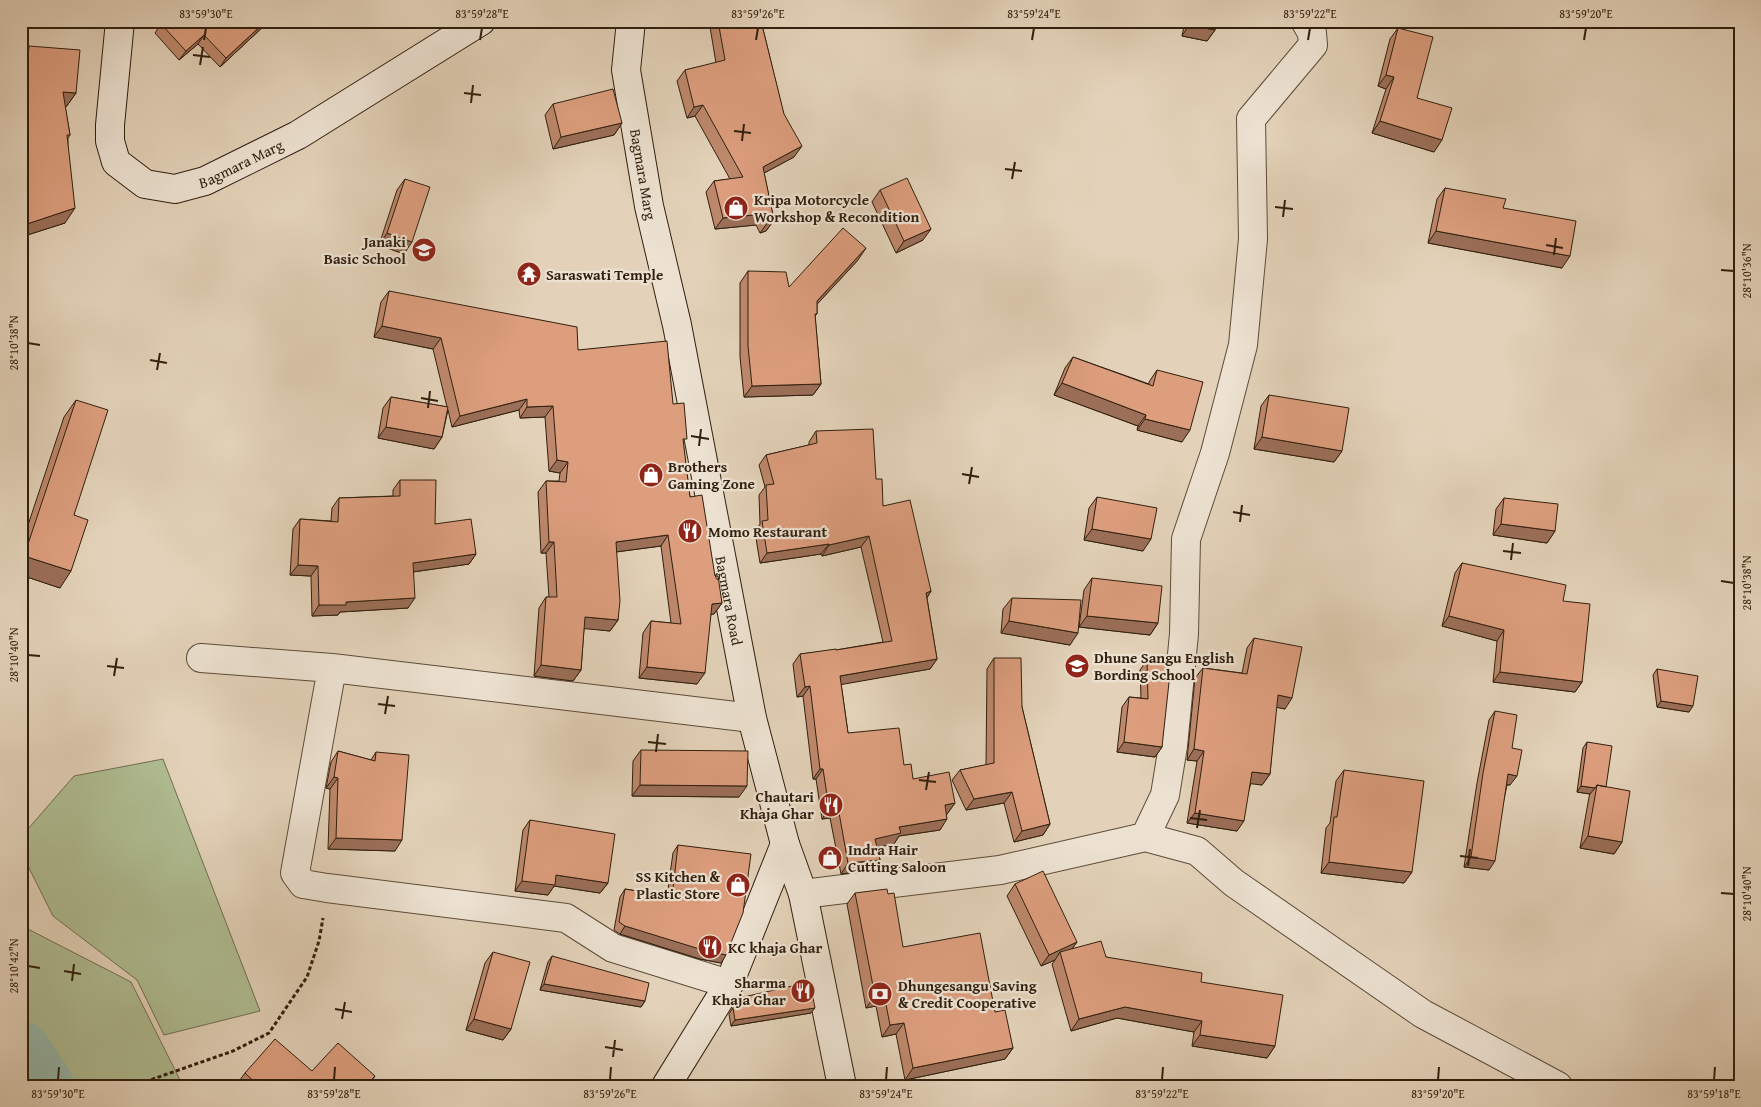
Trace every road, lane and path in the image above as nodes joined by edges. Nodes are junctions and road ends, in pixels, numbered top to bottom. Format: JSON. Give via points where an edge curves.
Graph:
{"nodes":[{"id":1,"x":120,"y":21,"type":"edge"},
{"id":2,"x":481,"y":21,"type":"edge"},
{"id":3,"x":630,"y":21,"type":"edge"},
{"id":4,"x":1306,"y":21,"type":"edge"},
{"id":5,"x":677,"y":325,"type":"joint"},
{"id":6,"x":201,"y":658,"type":"dead end"},
{"id":7,"x":332,"y":668,"type":"junction"},
{"id":8,"x":752,"y":718,"type":"junction"},
{"id":9,"x":1145,"y":837,"type":"junction"},
{"id":10,"x":785,"y":844,"type":"junction"},
{"id":11,"x":327,"y":888,"type":"junction"},
{"id":12,"x":802,"y":894,"type":"junction"},
{"id":13,"x":729,"y":984,"type":"junction"},
{"id":14,"x":133,"y":1086,"type":"edge"},
{"id":15,"x":666,"y":1086,"type":"edge"},
{"id":16,"x":842,"y":1086,"type":"edge"},
{"id":17,"x":1558,"y":1086,"type":"edge"}],
"edges":[{"from":1,"to":2,"type":"street","name":"Bagmara Marg","via":[[110,125],[110,141],[116,162],[145,184],[175,189],[205,181],[298,135]]},
{"from":3,"to":5,"type":"street","name":"Bagmara Marg","via":[[626,70],[649,206]]},
{"from":4,"to":9,"type":"street","via":[[1313,45],[1251,119],[1253,239],[1243,345],[1215,453],[1186,540],[1184,634],[1174,746],[1165,795]]},
{"from":5,"to":8,"type":"street","name":"Bagmara Road"},
{"from":6,"to":7,"type":"street"},
{"from":7,"to":8,"type":"street"},
{"from":7,"to":11,"type":"street","via":[[295,873],[303,884]]},
{"from":8,"to":10,"type":"street","name":"Bagmara Road"},
{"from":9,"to":12,"type":"street","via":[[1000,870]]},
{"from":9,"to":17,"type":"street","via":[[1198,851],[1234,883],[1423,1014]]},
{"from":10,"to":12,"type":"street"},
{"from":10,"to":13,"type":"street"},
{"from":11,"to":13,"type":"street","via":[[566,918],[613,948]]},
{"from":11,"to":14,"type":"path","via":[[320,941],[307,977],[269,1033],[233,1051]]},
{"from":12,"to":16,"type":"street"},
{"from":13,"to":15,"type":"street"}]}
